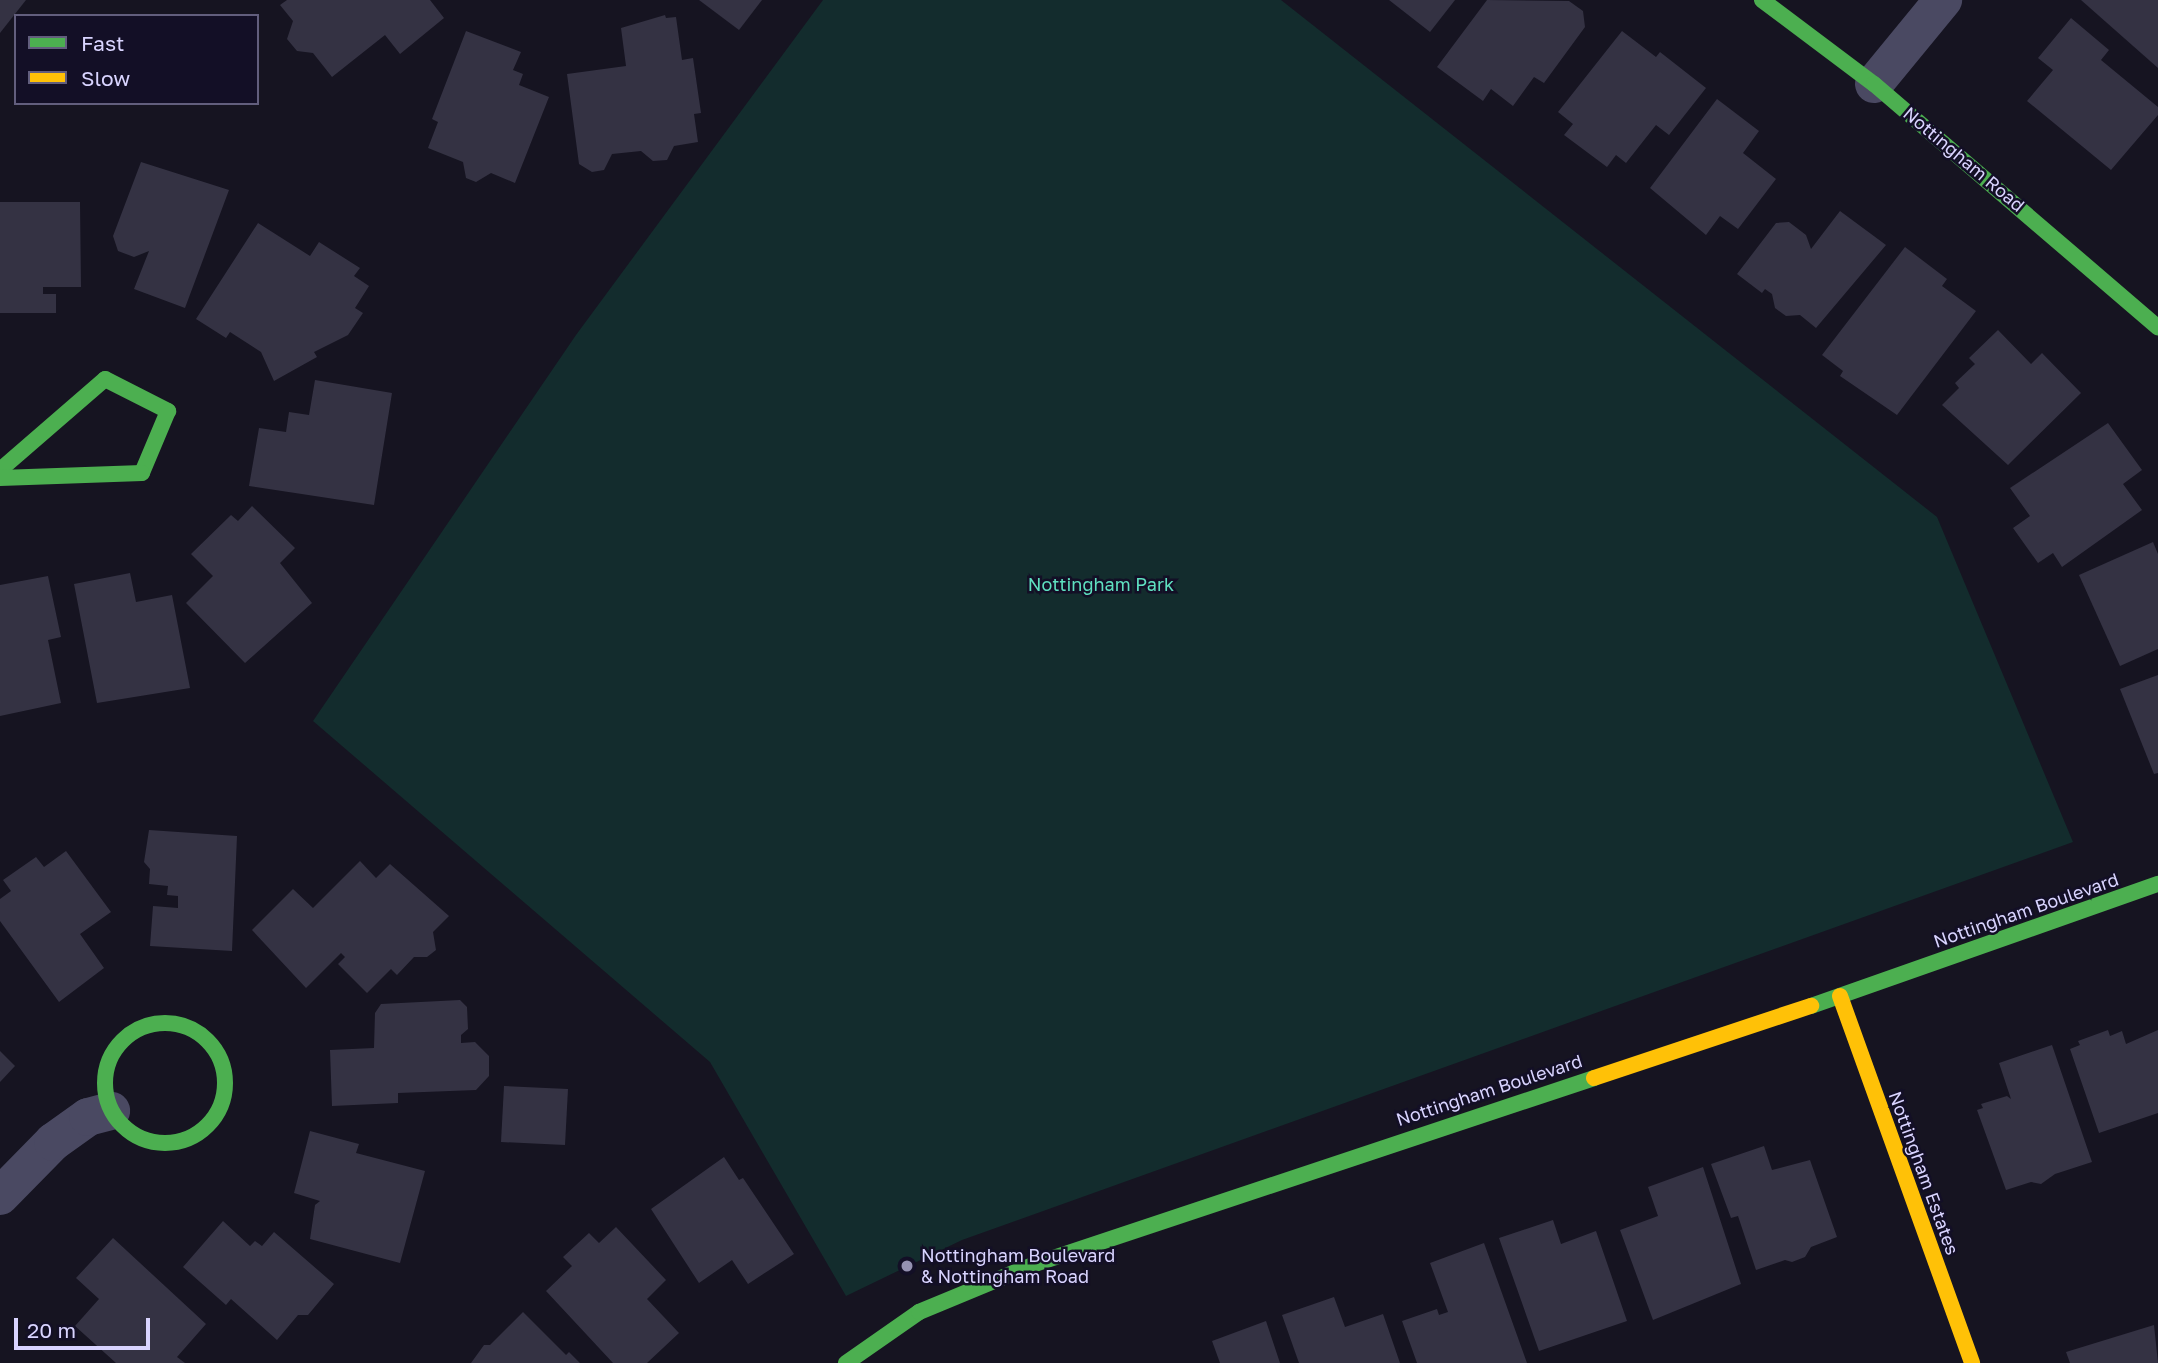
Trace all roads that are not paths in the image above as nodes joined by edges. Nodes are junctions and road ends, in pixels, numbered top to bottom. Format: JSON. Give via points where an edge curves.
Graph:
{"nodes":[{"id":1,"x":1762,"y":0,"type":"edge"},
{"id":2,"x":1943,"y":0,"type":"edge"},
{"id":3,"x":1874,"y":84,"type":"junction"},
{"id":4,"x":2158,"y":327,"type":"edge"},
{"id":5,"x":0,"y":470,"type":"edge"},
{"id":6,"x":0,"y":478,"type":"edge"},
{"id":7,"x":2158,"y":884,"type":"edge"},
{"id":8,"x":1840,"y":996,"type":"junction"},
{"id":9,"x":111,"y":1111,"type":"junction"},
{"id":10,"x":0,"y":1196,"type":"edge"},
{"id":11,"x":846,"y":1363,"type":"edge"},
{"id":12,"x":1972,"y":1363,"type":"edge"}],
"edges":[{"from":1,"to":3,"type":"street","name":"Nottingham Road"},
{"from":2,"to":3,"type":"street"},
{"from":3,"to":4,"type":"street","name":"Nottingham Road","via":[[2148,313]]},
{"from":5,"to":6,"type":"street","via":[[105,379],[168,411],[142,473]]},
{"from":7,"to":8,"type":"street","name":"Nottingham Boulevard"},
{"from":8,"to":11,"type":"street","name":"Nottingham Boulevard","via":[[1035,1264],[919,1311]]},
{"from":8,"to":12,"type":"street","name":"Nottingham Estates"},
{"from":9,"to":9,"type":"street","via":[[104,1085],[107,1064],[133,1031],[165,1022],[185,1026],[203,1036],[217,1052],[224,1072],[224,1093],[217,1112],[195,1134],[176,1142],[142,1138],[124,1128]]},
{"from":9,"to":10,"type":"street","via":[[88,1117],[53,1142]]}]}
